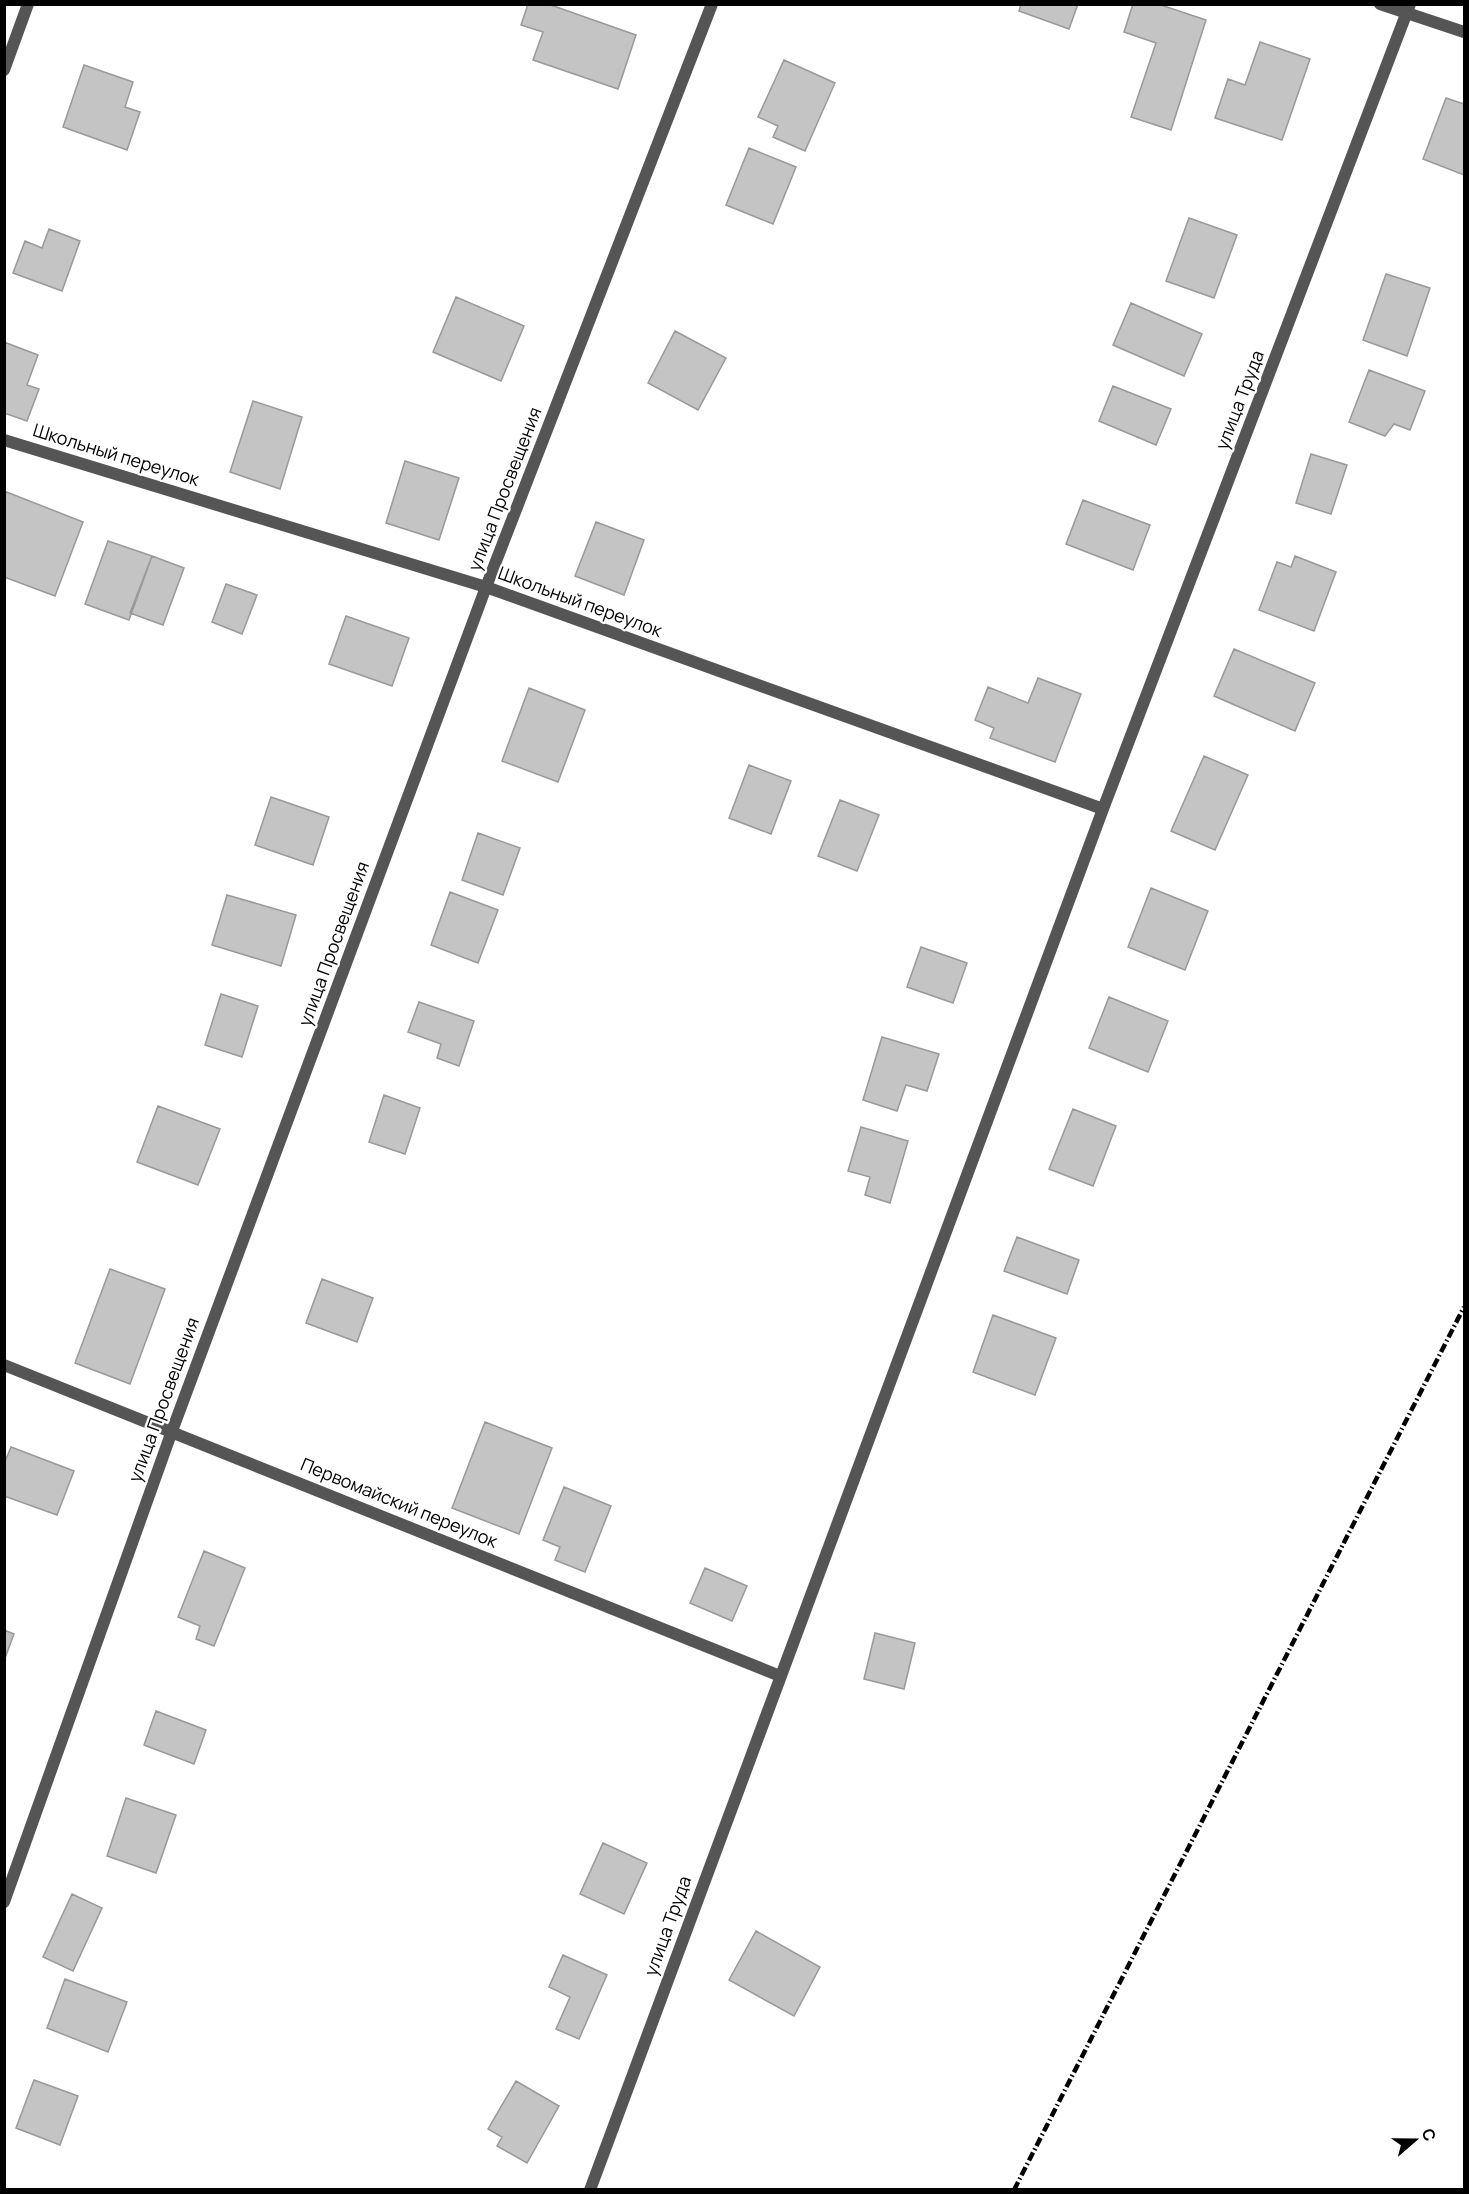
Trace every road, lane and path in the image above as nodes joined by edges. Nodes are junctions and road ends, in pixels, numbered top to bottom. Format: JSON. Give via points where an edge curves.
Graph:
{"nodes":[{"id":1,"x":28,"y":4,"type":"edge"},
{"id":2,"x":712,"y":4,"type":"edge"},
{"id":3,"x":1380,"y":4,"type":"edge"},
{"id":4,"x":1409,"y":9,"type":"edge"},
{"id":5,"x":1464,"y":32,"type":"edge"},
{"id":6,"x":4,"y":70,"type":"edge"},
{"id":7,"x":4,"y":440,"type":"edge"},
{"id":8,"x":486,"y":587,"type":"junction"},
{"id":9,"x":1103,"y":809,"type":"junction"},
{"id":10,"x":4,"y":1365,"type":"edge"},
{"id":11,"x":172,"y":1431,"type":"junction"},
{"id":12,"x":780,"y":1676,"type":"junction"},
{"id":13,"x":4,"y":1902,"type":"edge"},
{"id":14,"x":590,"y":2190,"type":"edge"}],
"edges":[{"from":1,"to":6,"type":"street"},
{"from":2,"to":8,"type":"street","name":"улица Просвещения"},
{"from":3,"to":4,"type":"street"},
{"from":4,"to":5,"type":"street"},
{"from":4,"to":9,"type":"street","name":"улица Труда"},
{"from":7,"to":8,"type":"street","name":"Школьный переулок"},
{"from":8,"to":9,"type":"street","name":"Школьный переулок"},
{"from":8,"to":11,"type":"street","name":"улица Просвещения"},
{"from":9,"to":12,"type":"street","name":"улица Труда"},
{"from":10,"to":11,"type":"street","name":"Первомайский переулок"},
{"from":11,"to":12,"type":"street","name":"Первомайский переулок"},
{"from":11,"to":13,"type":"street","name":"улица Просвещения"},
{"from":12,"to":14,"type":"street","name":"улица Труда"}]}
